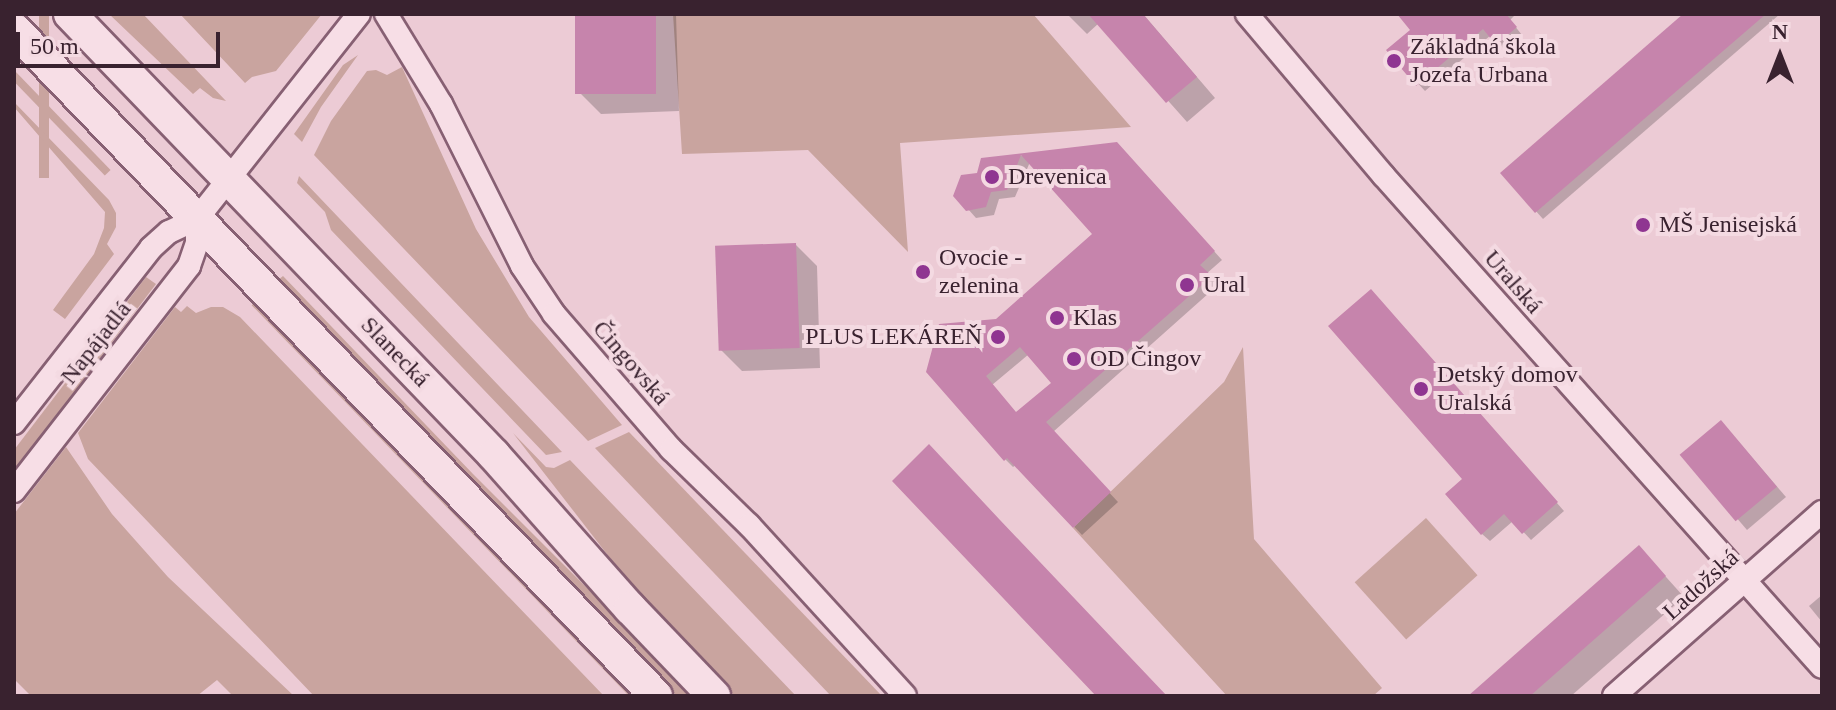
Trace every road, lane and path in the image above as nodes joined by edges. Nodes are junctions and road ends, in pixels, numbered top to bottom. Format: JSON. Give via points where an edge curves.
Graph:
{"nodes":[{"id":1,"x":70,"y":14,"type":"edge"},
{"id":2,"x":359,"y":14,"type":"edge"},
{"id":3,"x":386,"y":14,"type":"edge"},
{"id":4,"x":1247,"y":14,"type":"edge"},
{"id":5,"x":14,"y":29,"type":"edge"},
{"id":6,"x":229,"y":179,"type":"junction"},
{"id":7,"x":197,"y":219,"type":"junction"},
{"id":8,"x":14,"y":423,"type":"edge"},
{"id":9,"x":14,"y":491,"type":"edge"},
{"id":10,"x":1822,"y":512,"type":"edge"},
{"id":11,"x":1744,"y":581,"type":"junction"},
{"id":12,"x":1822,"y":667,"type":"edge"},
{"id":13,"x":656,"y":696,"type":"edge"},
{"id":14,"x":714,"y":696,"type":"edge"},
{"id":15,"x":905,"y":696,"type":"edge"},
{"id":16,"x":1614,"y":696,"type":"edge"}],
"edges":[{"from":1,"to":6,"type":"main road","name":"Slanecká"},
{"from":2,"to":6,"type":"street","name":"Napájadlá"},
{"from":3,"to":15,"type":"street","name":"Čingovská","via":[[441,104],[522,266],[554,314],[671,449],[749,525]]},
{"from":4,"to":11,"type":"street","name":"Uralská"},
{"from":5,"to":7,"type":"main road","name":"Slanecká"},
{"from":6,"to":7,"type":"street","name":"Napájadlá"},
{"from":6,"to":14,"type":"main road","name":"Slanecká","via":[[494,455]]},
{"from":7,"to":8,"type":"street","name":"Napájadlá","via":[[151,248]]},
{"from":7,"to":9,"type":"street","name":"Napájadlá","via":[[197,243],[189,266]]},
{"from":7,"to":13,"type":"main road","name":"Slanecká"},
{"from":10,"to":11,"type":"street","name":"Ladožská"},
{"from":11,"to":12,"type":"street","name":"Uralská"},
{"from":11,"to":16,"type":"street","name":"Ladožská"}]}
